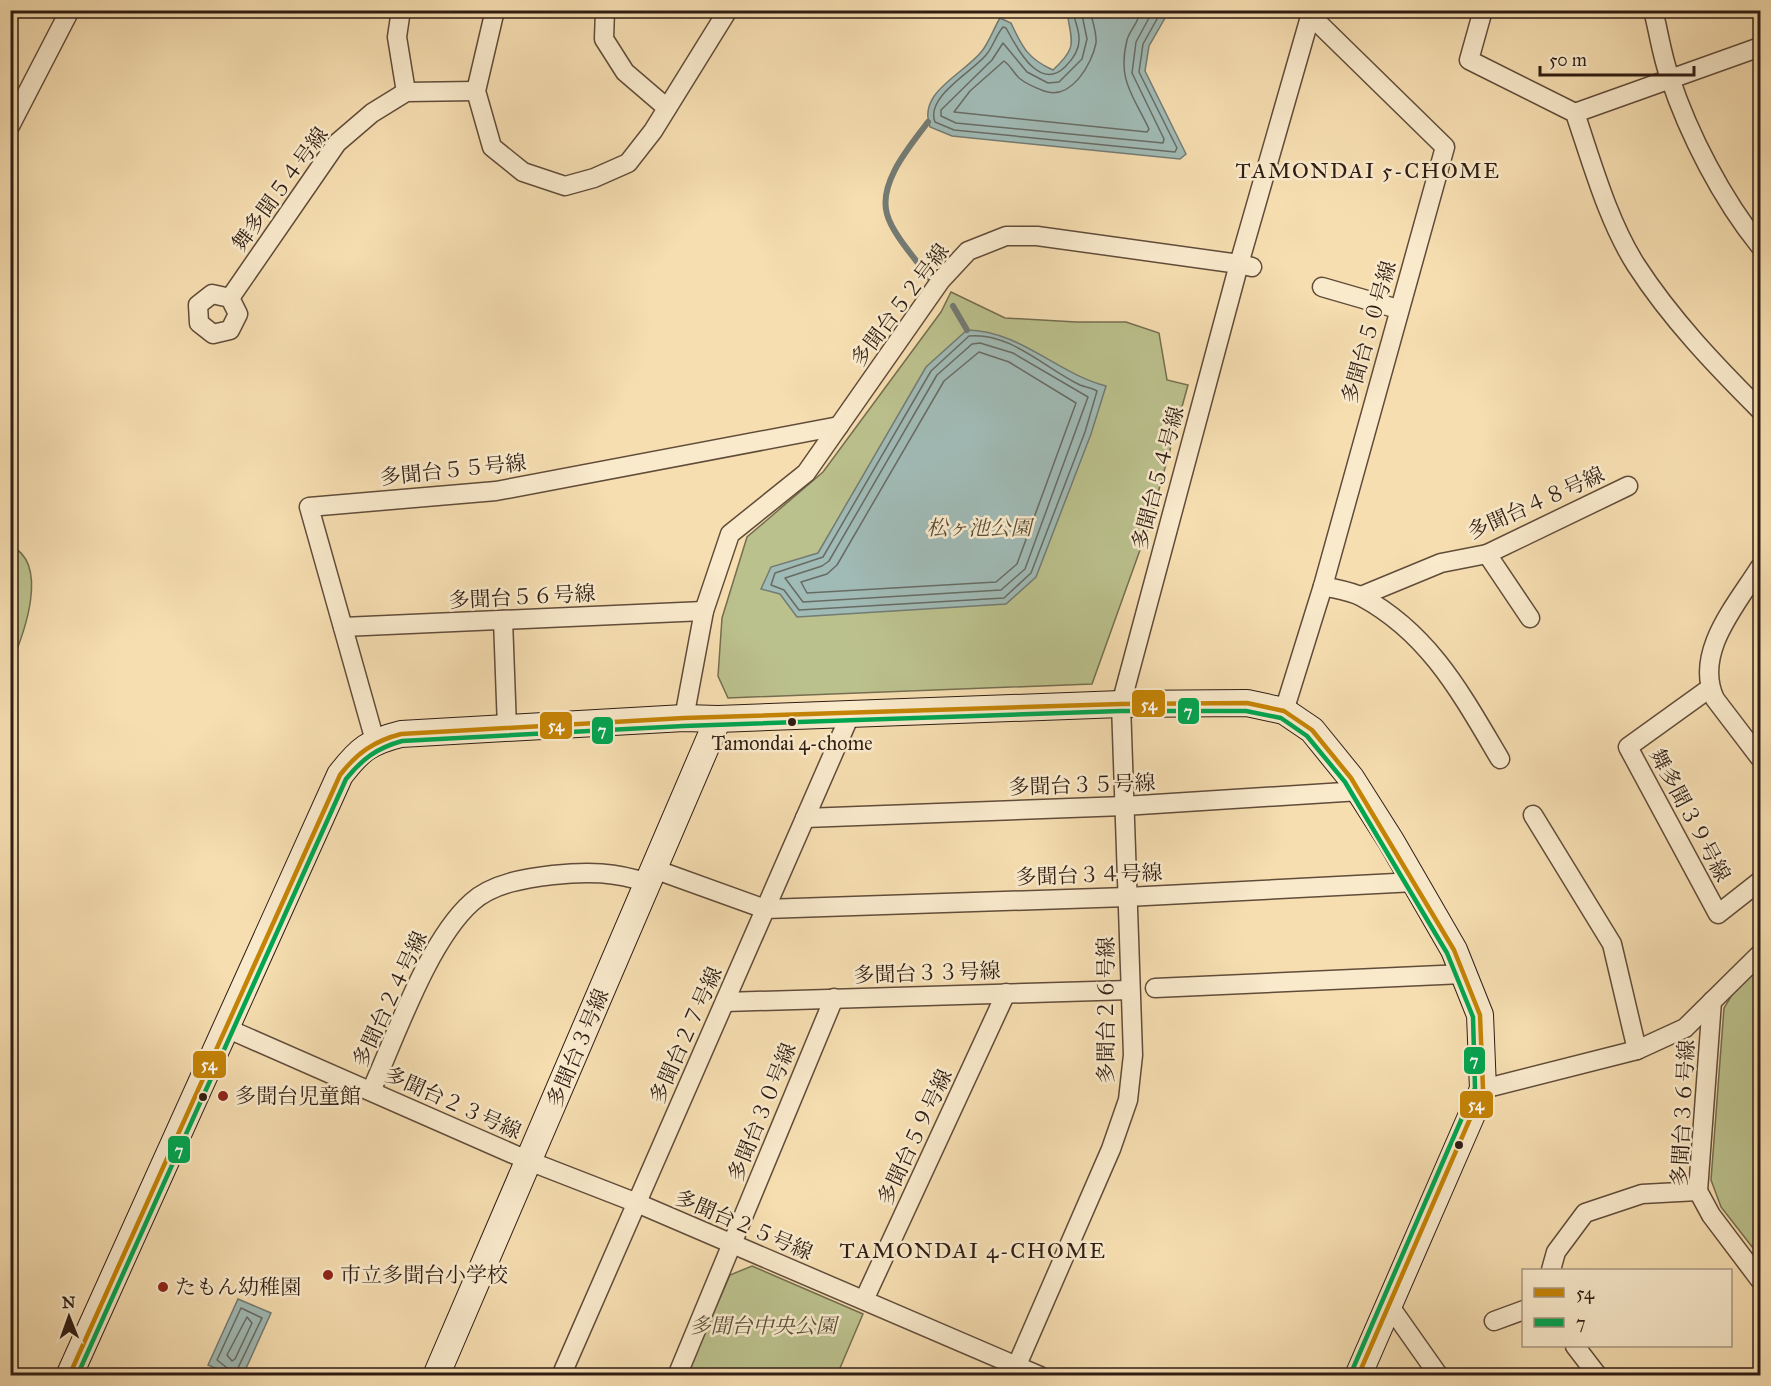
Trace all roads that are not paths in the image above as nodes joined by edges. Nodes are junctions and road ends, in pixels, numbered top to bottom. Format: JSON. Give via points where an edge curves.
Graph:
{"nodes":[{"id":1,"x":70,"y":10,"type":"edge"},
{"id":2,"x":401,"y":10,"type":"edge"},
{"id":3,"x":495,"y":10,"type":"edge"},
{"id":4,"x":605,"y":10,"type":"edge"},
{"id":5,"x":728,"y":10,"type":"edge"},
{"id":6,"x":1483,"y":10,"type":"edge"},
{"id":7,"x":1653,"y":10,"type":"edge"},
{"id":8,"x":1309,"y":12,"type":"edge"},
{"id":9,"x":1761,"y":47,"type":"edge"},
{"id":10,"x":1670,"y":78,"type":"junction"},
{"id":11,"x":476,"y":91,"type":"junction"},
{"id":12,"x":406,"y":92,"type":"junction"},
{"id":13,"x":667,"y":108,"type":"junction"},
{"id":14,"x":1575,"y":113,"type":"junction"},
{"id":15,"x":10,"y":126,"type":"edge"},
{"id":16,"x":1761,"y":246,"type":"edge"},
{"id":17,"x":1245,"y":265,"type":"junction"},
{"id":18,"x":1322,"y":287,"type":"dead end"},
{"id":19,"x":230,"y":298,"type":"dead end"},
{"id":20,"x":1398,"y":309,"type":"junction"},
{"id":21,"x":1761,"y":410,"type":"edge"},
{"id":22,"x":839,"y":426,"type":"junction"},
{"id":23,"x":1628,"y":486,"type":"dead end"},
{"id":24,"x":1487,"y":554,"type":"junction"},
{"id":25,"x":1761,"y":567,"type":"edge"},
{"id":26,"x":1323,"y":586,"type":"junction"},
{"id":27,"x":1360,"y":596,"type":"junction"},
{"id":28,"x":704,"y":611,"type":"junction"},
{"id":29,"x":1530,"y":618,"type":"dead end"},
{"id":30,"x":503,"y":620,"type":"junction"},
{"id":31,"x":343,"y":627,"type":"junction"},
{"id":32,"x":1710,"y":688,"type":"junction"},
{"id":33,"x":1121,"y":704,"type":"junction"},
{"id":34,"x":1284,"y":711,"type":"junction"},
{"id":35,"x":851,"y":713,"type":"junction"},
{"id":36,"x":684,"y":718,"type":"junction"},
{"id":37,"x":718,"y":719,"type":"junction"},
{"id":38,"x":507,"y":728,"type":"junction"},
{"id":39,"x":375,"y":741,"type":"junction"},
{"id":40,"x":1761,"y":758,"type":"edge"},
{"id":41,"x":1500,"y":759,"type":"dead end"},
{"id":42,"x":1360,"y":791,"type":"junction"},
{"id":43,"x":1124,"y":806,"type":"junction"},
{"id":44,"x":1533,"y":815,"type":"dead end"},
{"id":45,"x":805,"y":818,"type":"junction"},
{"id":46,"x":651,"y":876,"type":"junction"},
{"id":47,"x":1761,"y":881,"type":"edge"},
{"id":48,"x":1415,"y":882,"type":"junction"},
{"id":49,"x":1127,"y":897,"type":"junction"},
{"id":50,"x":765,"y":909,"type":"junction"},
{"id":51,"x":1761,"y":954,"type":"edge"},
{"id":52,"x":1463,"y":974,"type":"junction"},
{"id":53,"x":1155,"y":988,"type":"dead end"},
{"id":54,"x":1130,"y":990,"type":"junction"},
{"id":55,"x":1006,"y":993,"type":"junction"},
{"id":56,"x":834,"y":998,"type":"junction"},
{"id":57,"x":1712,"y":1001,"type":"junction"},
{"id":58,"x":725,"y":1002,"type":"junction"},
{"id":59,"x":226,"y":1028,"type":"junction"},
{"id":60,"x":1637,"y":1050,"type":"junction"},
{"id":61,"x":1483,"y":1089,"type":"junction"},
{"id":62,"x":371,"y":1091,"type":"junction"},
{"id":63,"x":529,"y":1161,"type":"junction"},
{"id":64,"x":1698,"y":1191,"type":"junction"},
{"id":65,"x":637,"y":1203,"type":"junction"},
{"id":66,"x":732,"y":1244,"type":"junction"},
{"id":67,"x":1551,"y":1269,"type":"edge"},
{"id":68,"x":1761,"y":1280,"type":"edge"},
{"id":69,"x":864,"y":1300,"type":"junction"},
{"id":70,"x":1389,"y":1305,"type":"junction"},
{"id":71,"x":1522,"y":1311,"type":"edge"},
{"id":72,"x":1494,"y":1321,"type":"dead end"},
{"id":73,"x":1576,"y":1347,"type":"edge"},
{"id":74,"x":1017,"y":1365,"type":"junction"},
{"id":75,"x":69,"y":1376,"type":"edge"},
{"id":76,"x":435,"y":1376,"type":"edge"},
{"id":77,"x":561,"y":1376,"type":"edge"},
{"id":78,"x":676,"y":1376,"type":"edge"},
{"id":79,"x":1040,"y":1376,"type":"edge"},
{"id":80,"x":1358,"y":1376,"type":"edge"},
{"id":81,"x":1439,"y":1376,"type":"edge"},
{"id":82,"x":1598,"y":1376,"type":"edge"}],
"edges":[{"from":1,"to":15,"type":"street"},
{"from":2,"to":12,"type":"street","via":[[396,37]]},
{"from":3,"to":11,"type":"street"},
{"from":4,"to":13,"type":"street","via":[[604,39],[625,72]]},
{"from":5,"to":13,"type":"street"},
{"from":6,"to":14,"type":"street","via":[[1469,60]]},
{"from":7,"to":10,"type":"street"},
{"from":8,"to":17,"type":"street"},
{"from":8,"to":20,"type":"street","name":"多聞台５０号線","via":[[1445,147]]},
{"from":9,"to":10,"type":"street"},
{"from":10,"to":14,"type":"street"},
{"from":10,"to":16,"type":"street","via":[[1720,188]]},
{"from":11,"to":12,"type":"street"},
{"from":11,"to":13,"type":"street","via":[[492,147],[523,172],[565,186],[628,163]]},
{"from":12,"to":19,"type":"street","name":"舞多聞５４号線","via":[[372,113],[337,143]]},
{"from":14,"to":21,"type":"street","via":[[1603,195],[1635,264],[1709,359]]},
{"from":17,"to":22,"type":"street","name":"多聞台５２号線","via":[[1037,236],[1006,236],[968,252],[941,280]]},
{"from":17,"to":33,"type":"street","name":"多聞台５４号線"},
{"from":18,"to":20,"type":"street"},
{"from":20,"to":26,"type":"street","name":"多聞台５０号線"},
{"from":22,"to":28,"type":"street","name":"多聞台５２号線","via":[[806,473],[730,534]]},
{"from":22,"to":31,"type":"street","name":"多聞台５５号線","via":[[496,491],[309,507]]},
{"from":23,"to":24,"type":"street","name":"多聞台４８号線"},
{"from":24,"to":27,"type":"street","name":"多聞台４８号線","via":[[1441,564]]},
{"from":24,"to":29,"type":"street"},
{"from":25,"to":32,"type":"street","via":[[1716,639],[1709,662]]},
{"from":26,"to":27,"type":"street"},
{"from":26,"to":34,"type":"street","name":"多聞台５０号線"},
{"from":27,"to":41,"type":"street","via":[[1410,629],[1451,678]]},
{"from":28,"to":30,"type":"street","name":"多聞台５６号線"},
{"from":28,"to":36,"type":"street","name":"多聞台５２号線"},
{"from":30,"to":31,"type":"street","name":"多聞台５６号線"},
{"from":30,"to":38,"type":"street"},
{"from":31,"to":39,"type":"street","name":"多聞台５５号線"},
{"from":32,"to":40,"type":"street"},
{"from":32,"to":47,"type":"street","name":"舞多聞３９号線","via":[[1628,747],[1718,914]]},
{"from":33,"to":34,"type":"street","via":[[1247,703]]},
{"from":33,"to":35,"type":"street"},
{"from":33,"to":43,"type":"street","name":"多聞台２６号線"},
{"from":34,"to":42,"type":"street","via":[[1312,730]]},
{"from":35,"to":37,"type":"street"},
{"from":35,"to":45,"type":"street","name":"多聞台２７号線"},
{"from":36,"to":37,"type":"street"},
{"from":36,"to":38,"type":"street"},
{"from":37,"to":46,"type":"street","name":"多聞台３号線"},
{"from":38,"to":39,"type":"street","via":[[401,734]]},
{"from":39,"to":59,"type":"street","via":[[358,752],[340,776]]},
{"from":42,"to":43,"type":"street","name":"多聞台３５号線"},
{"from":42,"to":48,"type":"street"},
{"from":43,"to":45,"type":"street","name":"多聞台３５号線"},
{"from":43,"to":49,"type":"street","name":"多聞台２６号線"},
{"from":44,"to":60,"type":"street","via":[[1612,944]]},
{"from":45,"to":50,"type":"street","name":"多聞台２７号線"},
{"from":46,"to":50,"type":"street","name":"多聞台２４号線"},
{"from":46,"to":62,"type":"street","name":"多聞台２４号線","via":[[589,871],[518,879],[473,901],[440,940]]},
{"from":46,"to":63,"type":"street","name":"多聞台３号線"},
{"from":48,"to":49,"type":"street","name":"多聞台３４号線"},
{"from":48,"to":52,"type":"street","via":[[1454,950]]},
{"from":49,"to":50,"type":"street","name":"多聞台３４号線"},
{"from":49,"to":54,"type":"street","name":"多聞台２６号線"},
{"from":50,"to":58,"type":"street","name":"多聞台２７号線"},
{"from":51,"to":57,"type":"street"},
{"from":52,"to":53,"type":"street"},
{"from":52,"to":61,"type":"street","via":[[1480,1015]]},
{"from":54,"to":55,"type":"street","name":"多聞台３３号線"},
{"from":54,"to":74,"type":"street","name":"多聞台２６号線","via":[[1133,1055],[1128,1100],[1111,1149]]},
{"from":55,"to":56,"type":"street","name":"多聞台３３号線"},
{"from":55,"to":69,"type":"street","name":"多聞台５９号線"},
{"from":56,"to":58,"type":"street","name":"多聞台３３号線"},
{"from":56,"to":66,"type":"street","name":"多聞台３０号線"},
{"from":57,"to":60,"type":"street","via":[[1685,1028]]},
{"from":57,"to":64,"type":"street","name":"多聞台３６号線"},
{"from":58,"to":65,"type":"street","name":"多聞台２７号線"},
{"from":59,"to":62,"type":"street","name":"多聞台２３号線"},
{"from":59,"to":75,"type":"street"},
{"from":60,"to":61,"type":"street"},
{"from":61,"to":70,"type":"street"},
{"from":62,"to":63,"type":"street","name":"多聞台２３号線"},
{"from":63,"to":65,"type":"street","name":"多聞台２５号線"},
{"from":63,"to":76,"type":"street","name":"多聞台３号線"},
{"from":64,"to":67,"type":"street","via":[[1642,1194],[1584,1213],[1556,1252]]},
{"from":64,"to":68,"type":"street","name":"多聞台３６号線","via":[[1711,1215]]},
{"from":65,"to":66,"type":"street","name":"多聞台２５号線"},
{"from":65,"to":77,"type":"street","name":"多聞台２７号線"},
{"from":66,"to":69,"type":"street","name":"多聞台２５号線"},
{"from":66,"to":78,"type":"street","name":"多聞台３０号線"},
{"from":69,"to":74,"type":"street","name":"多聞台２５号線"},
{"from":70,"to":80,"type":"street"},
{"from":70,"to":81,"type":"street"},
{"from":71,"to":72,"type":"street"},
{"from":73,"to":82,"type":"street"},
{"from":74,"to":79,"type":"street","name":"多聞台２５号線"}]}
